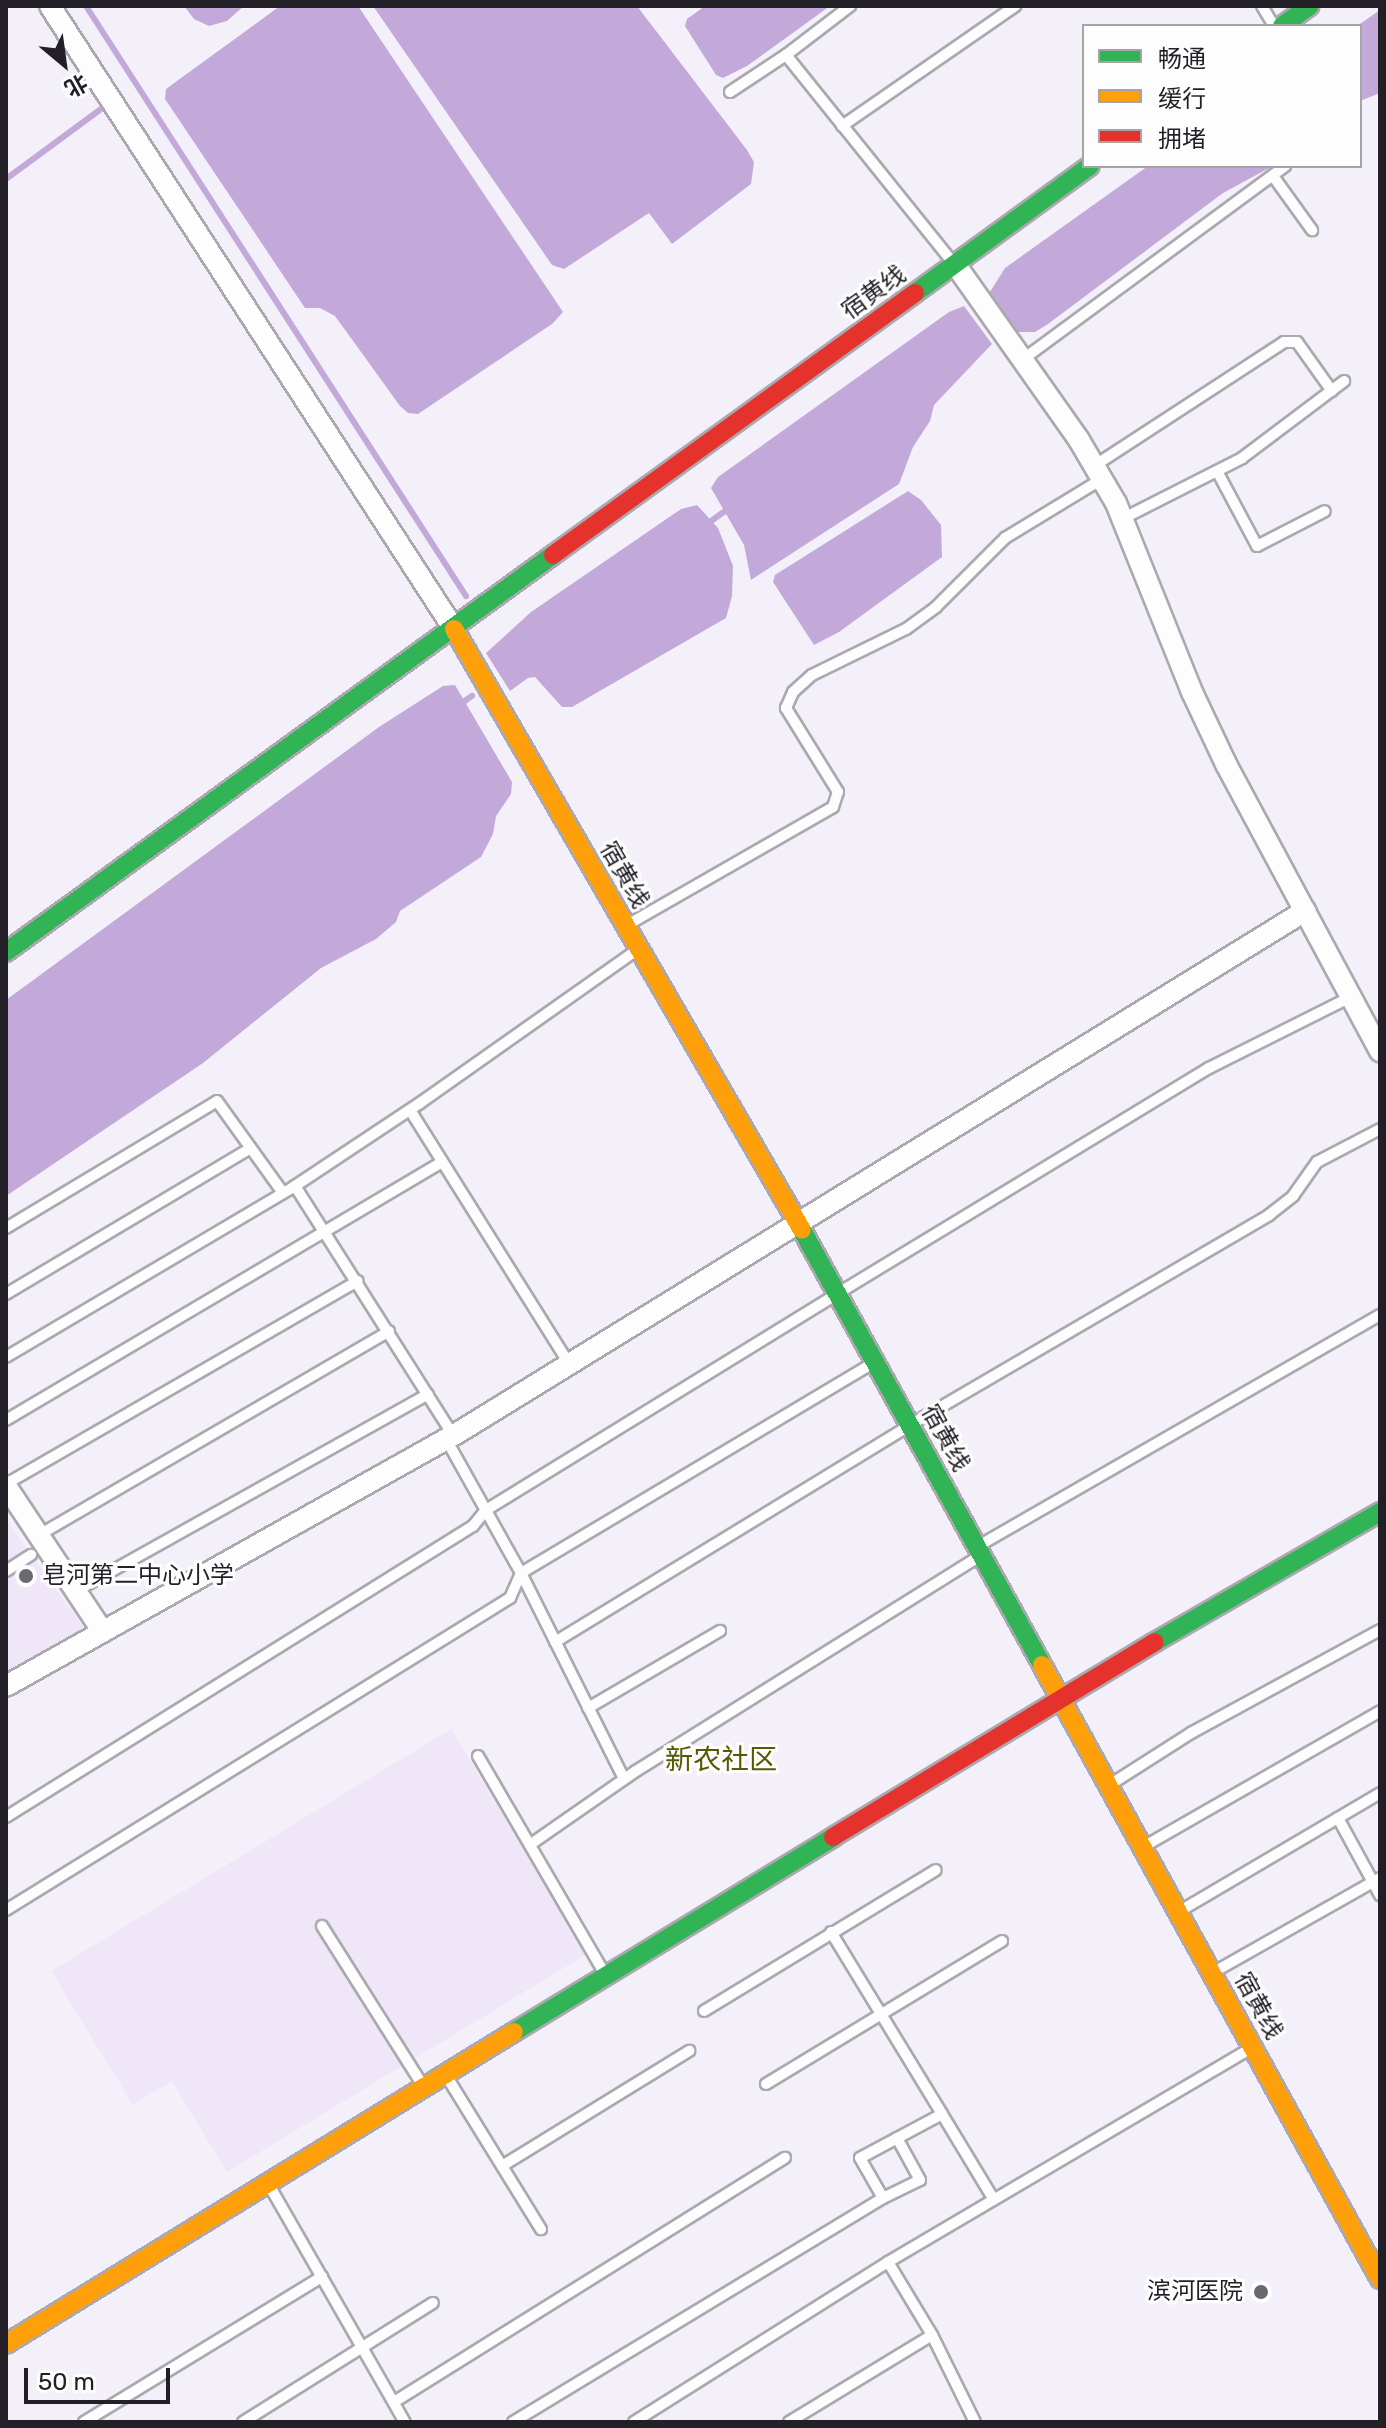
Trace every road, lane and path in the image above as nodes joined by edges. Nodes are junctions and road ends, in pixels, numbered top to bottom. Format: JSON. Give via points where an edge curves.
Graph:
{"nodes":[{"id":1,"x":50,"y":6,"type":"edge"},
{"id":2,"x":850,"y":6,"type":"edge"},
{"id":3,"x":1015,"y":6,"type":"edge"},
{"id":4,"x":1262,"y":6,"type":"edge"},
{"id":5,"x":1310,"y":6,"type":"edge"},
{"id":6,"x":1273,"y":24,"type":"edge"},
{"id":7,"x":1285,"y":24,"type":"edge"},
{"id":8,"x":786,"y":55,"type":"junction"},
{"id":9,"x":730,"y":92,"type":"dead end"},
{"id":10,"x":842,"y":126,"type":"junction"},
{"id":11,"x":1087,"y":168,"type":"edge"},
{"id":12,"x":1283,"y":168,"type":"edge"},
{"id":13,"x":1273,"y":176,"type":"junction"},
{"id":14,"x":1312,"y":230,"type":"dead end"},
{"id":15,"x":955,"y":264,"type":"junction"},
{"id":16,"x":1022,"y":360,"type":"junction"},
{"id":17,"x":1344,"y":381,"type":"dead end"},
{"id":18,"x":1332,"y":391,"type":"junction"},
{"id":19,"x":1217,"y":471,"type":"junction"},
{"id":20,"x":1098,"y":472,"type":"junction"},
{"id":21,"x":1325,"y":511,"type":"dead end"},
{"id":22,"x":1122,"y":519,"type":"junction"},
{"id":23,"x":454,"y":629,"type":"junction"},
{"id":24,"x":1305,"y":911,"type":"junction"},
{"id":25,"x":626,"y":926,"type":"junction"},
{"id":26,"x":639,"y":949,"type":"junction"},
{"id":27,"x":6,"y":952,"type":"edge"},
{"id":28,"x":1351,"y":997,"type":"junction"},
{"id":29,"x":1380,"y":1051,"type":"edge"},
{"id":30,"x":410,"y":1110,"type":"junction"},
{"id":31,"x":1380,"y":1129,"type":"edge"},
{"id":32,"x":251,"y":1148,"type":"junction"},
{"id":33,"x":442,"y":1162,"type":"junction"},
{"id":34,"x":295,"y":1186,"type":"junction"},
{"id":35,"x":283,"y":1193,"type":"junction"},
{"id":36,"x":798,"y":1222,"type":"junction"},
{"id":37,"x":6,"y":1228,"type":"edge"},
{"id":38,"x":326,"y":1231,"type":"junction"},
{"id":39,"x":358,"y":1281,"type":"junction"},
{"id":40,"x":6,"y":1294,"type":"edge"},
{"id":41,"x":837,"y":1294,"type":"junction"},
{"id":42,"x":1380,"y":1315,"type":"edge"},
{"id":43,"x":389,"y":1331,"type":"junction"},
{"id":44,"x":6,"y":1357,"type":"edge"},
{"id":45,"x":875,"y":1361,"type":"junction"},
{"id":46,"x":569,"y":1363,"type":"junction"},
{"id":47,"x":428,"y":1394,"type":"junction"},
{"id":48,"x":6,"y":1420,"type":"edge"},
{"id":49,"x":910,"y":1425,"type":"junction"},
{"id":50,"x":449,"y":1437,"type":"junction"},
{"id":51,"x":6,"y":1485,"type":"edge"},
{"id":52,"x":486,"y":1510,"type":"junction"},
{"id":53,"x":1380,"y":1512,"type":"edge"},
{"id":54,"x":39,"y":1535,"type":"junction"},
{"id":55,"x":980,"y":1551,"type":"junction"},
{"id":56,"x":31,"y":1555,"type":"dead end"},
{"id":57,"x":6,"y":1571,"type":"edge"},
{"id":58,"x":521,"y":1573,"type":"junction"},
{"id":59,"x":76,"y":1591,"type":"junction"},
{"id":60,"x":1380,"y":1630,"type":"edge"},
{"id":61,"x":720,"y":1631,"type":"dead end"},
{"id":62,"x":103,"y":1632,"type":"junction"},
{"id":63,"x":555,"y":1642,"type":"junction"},
{"id":64,"x":6,"y":1686,"type":"edge"},
{"id":65,"x":1061,"y":1697,"type":"junction"},
{"id":66,"x":588,"y":1708,"type":"junction"},
{"id":67,"x":1380,"y":1711,"type":"edge"},
{"id":68,"x":478,"y":1756,"type":"dead end"},
{"id":69,"x":624,"y":1779,"type":"junction"},
{"id":70,"x":1109,"y":1785,"type":"junction"},
{"id":71,"x":1380,"y":1793,"type":"edge"},
{"id":72,"x":6,"y":1817,"type":"edge"},
{"id":73,"x":1338,"y":1818,"type":"junction"},
{"id":74,"x":531,"y":1844,"type":"junction"},
{"id":75,"x":1143,"y":1847,"type":"junction"},
{"id":76,"x":936,"y":1870,"type":"dead end"},
{"id":77,"x":1376,"y":1880,"type":"edge"},
{"id":78,"x":1380,"y":1895,"type":"edge"},
{"id":79,"x":6,"y":1910,"type":"edge"},
{"id":80,"x":1179,"y":1912,"type":"junction"},
{"id":81,"x":322,"y":1926,"type":"dead end"},
{"id":82,"x":831,"y":1932,"type":"junction"},
{"id":83,"x":1002,"y":1941,"type":"dead end"},
{"id":84,"x":1212,"y":1973,"type":"junction"},
{"id":85,"x":606,"y":1976,"type":"junction"},
{"id":86,"x":704,"y":2011,"type":"dead end"},
{"id":87,"x":882,"y":2014,"type":"junction"},
{"id":88,"x":1253,"y":2047,"type":"junction"},
{"id":89,"x":689,"y":2051,"type":"dead end"},
{"id":90,"x":445,"y":2075,"type":"junction"},
{"id":91,"x":766,"y":2084,"type":"dead end"},
{"id":92,"x":424,"y":2088,"type":"junction"},
{"id":93,"x":942,"y":2114,"type":"junction"},
{"id":94,"x":897,"y":2138,"type":"junction"},
{"id":95,"x":785,"y":2158,"type":"dead end"},
{"id":96,"x":502,"y":2166,"type":"junction"},
{"id":97,"x":268,"y":2183,"type":"junction"},
{"id":98,"x":883,"y":2198,"type":"junction"},
{"id":99,"x":994,"y":2200,"type":"junction"},
{"id":100,"x":541,"y":2229,"type":"dead end"},
{"id":101,"x":888,"y":2262,"type":"junction"},
{"id":102,"x":322,"y":2277,"type":"junction"},
{"id":103,"x":1380,"y":2279,"type":"edge"},
{"id":104,"x":433,"y":2303,"type":"dead end"},
{"id":105,"x":932,"y":2335,"type":"junction"},
{"id":106,"x":6,"y":2344,"type":"edge"},
{"id":107,"x":362,"y":2348,"type":"junction"},
{"id":108,"x":394,"y":2402,"type":"junction"},
{"id":109,"x":84,"y":2422,"type":"edge"},
{"id":110,"x":243,"y":2422,"type":"edge"},
{"id":111,"x":405,"y":2422,"type":"edge"},
{"id":112,"x":513,"y":2422,"type":"edge"},
{"id":113,"x":634,"y":2422,"type":"edge"},
{"id":114,"x":789,"y":2422,"type":"edge"},
{"id":115,"x":975,"y":2422,"type":"edge"}],
"edges":[{"from":1,"to":23,"type":"street"},
{"from":2,"to":8,"type":"lane"},
{"from":3,"to":10,"type":"lane"},
{"from":4,"to":6,"type":"lane"},
{"from":5,"to":7,"type":"main road"},
{"from":8,"to":9,"type":"lane"},
{"from":8,"to":10,"type":"lane"},
{"from":10,"to":15,"type":"lane"},
{"from":11,"to":15,"type":"main road","name":"宿黄线"},
{"from":12,"to":13,"type":"lane"},
{"from":13,"to":14,"type":"lane"},
{"from":13,"to":16,"type":"lane"},
{"from":15,"to":16,"type":"street"},
{"from":15,"to":23,"type":"main road","name":"宿黄线"},
{"from":16,"to":20,"type":"street"},
{"from":17,"to":18,"type":"lane"},
{"from":18,"to":19,"type":"lane"},
{"from":18,"to":20,"type":"lane","via":[[1297,342],[1284,342]]},
{"from":19,"to":21,"type":"lane","via":[[1257,546]]},
{"from":19,"to":22,"type":"lane"},
{"from":20,"to":22,"type":"street"},
{"from":20,"to":25,"type":"lane","via":[[1005,538],[936,607],[906,629],[812,675],[793,692],[786,708],[838,792],[833,807]]},
{"from":22,"to":24,"type":"street","via":[[1192,692]]},
{"from":23,"to":25,"type":"main road","name":"宿黄线"},
{"from":23,"to":27,"type":"main road","name":"宿黄线"},
{"from":24,"to":28,"type":"street"},
{"from":24,"to":36,"type":"street"},
{"from":25,"to":26,"type":"main road","name":"宿黄线"},
{"from":26,"to":30,"type":"lane"},
{"from":26,"to":36,"type":"main road","name":"宿黄线"},
{"from":28,"to":29,"type":"street"},
{"from":28,"to":41,"type":"lane","via":[[1209,1068]]},
{"from":30,"to":33,"type":"lane"},
{"from":30,"to":34,"type":"lane"},
{"from":31,"to":49,"type":"lane","via":[[1317,1162],[1293,1196],[1269,1215]]},
{"from":32,"to":35,"type":"lane"},
{"from":32,"to":37,"type":"lane","via":[[217,1101]]},
{"from":32,"to":40,"type":"lane"},
{"from":33,"to":38,"type":"lane"},
{"from":33,"to":46,"type":"lane"},
{"from":34,"to":35,"type":"lane"},
{"from":34,"to":38,"type":"lane"},
{"from":35,"to":44,"type":"lane"},
{"from":36,"to":41,"type":"main road","name":"宿黄线"},
{"from":36,"to":46,"type":"street"},
{"from":38,"to":39,"type":"lane"},
{"from":38,"to":48,"type":"lane"},
{"from":39,"to":43,"type":"lane"},
{"from":39,"to":51,"type":"lane"},
{"from":41,"to":45,"type":"main road","name":"宿黄线"},
{"from":41,"to":52,"type":"lane"},
{"from":42,"to":55,"type":"lane"},
{"from":43,"to":47,"type":"lane"},
{"from":43,"to":54,"type":"lane"},
{"from":45,"to":49,"type":"main road","name":"宿黄线"},
{"from":45,"to":58,"type":"lane"},
{"from":46,"to":50,"type":"street"},
{"from":47,"to":50,"type":"lane"},
{"from":47,"to":59,"type":"lane"},
{"from":49,"to":55,"type":"main road","name":"宿黄线"},
{"from":49,"to":63,"type":"lane"},
{"from":50,"to":52,"type":"lane"},
{"from":50,"to":62,"type":"street"},
{"from":51,"to":54,"type":"street"},
{"from":52,"to":58,"type":"lane"},
{"from":52,"to":72,"type":"lane","via":[[473,1526]]},
{"from":53,"to":65,"type":"main road"},
{"from":54,"to":59,"type":"street"},
{"from":55,"to":65,"type":"main road","name":"宿黄线"},
{"from":55,"to":69,"type":"lane"},
{"from":56,"to":57,"type":"lane"},
{"from":58,"to":63,"type":"lane"},
{"from":58,"to":79,"type":"lane","via":[[510,1598]]},
{"from":59,"to":62,"type":"street"},
{"from":60,"to":70,"type":"lane","via":[[1191,1733]]},
{"from":61,"to":66,"type":"lane"},
{"from":62,"to":64,"type":"street"},
{"from":63,"to":66,"type":"lane"},
{"from":65,"to":70,"type":"main road","name":"宿黄线"},
{"from":65,"to":85,"type":"main road"},
{"from":66,"to":69,"type":"lane"},
{"from":67,"to":75,"type":"lane"},
{"from":68,"to":74,"type":"lane"},
{"from":69,"to":74,"type":"lane"},
{"from":70,"to":75,"type":"main road","name":"宿黄线"},
{"from":71,"to":73,"type":"lane"},
{"from":73,"to":77,"type":"lane"},
{"from":73,"to":80,"type":"lane"},
{"from":74,"to":85,"type":"lane"},
{"from":75,"to":80,"type":"main road","name":"宿黄线"},
{"from":76,"to":82,"type":"lane"},
{"from":77,"to":78,"type":"lane"},
{"from":77,"to":84,"type":"lane"},
{"from":80,"to":84,"type":"main road","name":"宿黄线"},
{"from":81,"to":92,"type":"lane"},
{"from":82,"to":86,"type":"lane"},
{"from":82,"to":87,"type":"lane"},
{"from":83,"to":87,"type":"lane"},
{"from":84,"to":88,"type":"main road","name":"宿黄线"},
{"from":85,"to":90,"type":"main road"},
{"from":87,"to":91,"type":"lane"},
{"from":87,"to":93,"type":"lane"},
{"from":88,"to":99,"type":"lane"},
{"from":88,"to":103,"type":"main road","name":"宿黄线"},
{"from":89,"to":96,"type":"lane"},
{"from":90,"to":92,"type":"main road"},
{"from":90,"to":96,"type":"lane"},
{"from":92,"to":97,"type":"main road"},
{"from":93,"to":94,"type":"lane"},
{"from":93,"to":99,"type":"lane"},
{"from":94,"to":98,"type":"lane","via":[[860,2158]]},
{"from":94,"to":98,"type":"lane","via":[[920,2180]]},
{"from":95,"to":108,"type":"lane"},
{"from":96,"to":100,"type":"lane"},
{"from":97,"to":102,"type":"lane"},
{"from":97,"to":106,"type":"main road"},
{"from":98,"to":112,"type":"lane"},
{"from":99,"to":101,"type":"lane"},
{"from":101,"to":105,"type":"lane"},
{"from":101,"to":113,"type":"lane"},
{"from":102,"to":107,"type":"lane"},
{"from":102,"to":109,"type":"lane"},
{"from":104,"to":107,"type":"lane"},
{"from":105,"to":114,"type":"lane"},
{"from":105,"to":115,"type":"lane"},
{"from":107,"to":108,"type":"lane"},
{"from":107,"to":110,"type":"lane"},
{"from":108,"to":111,"type":"lane"}]}
